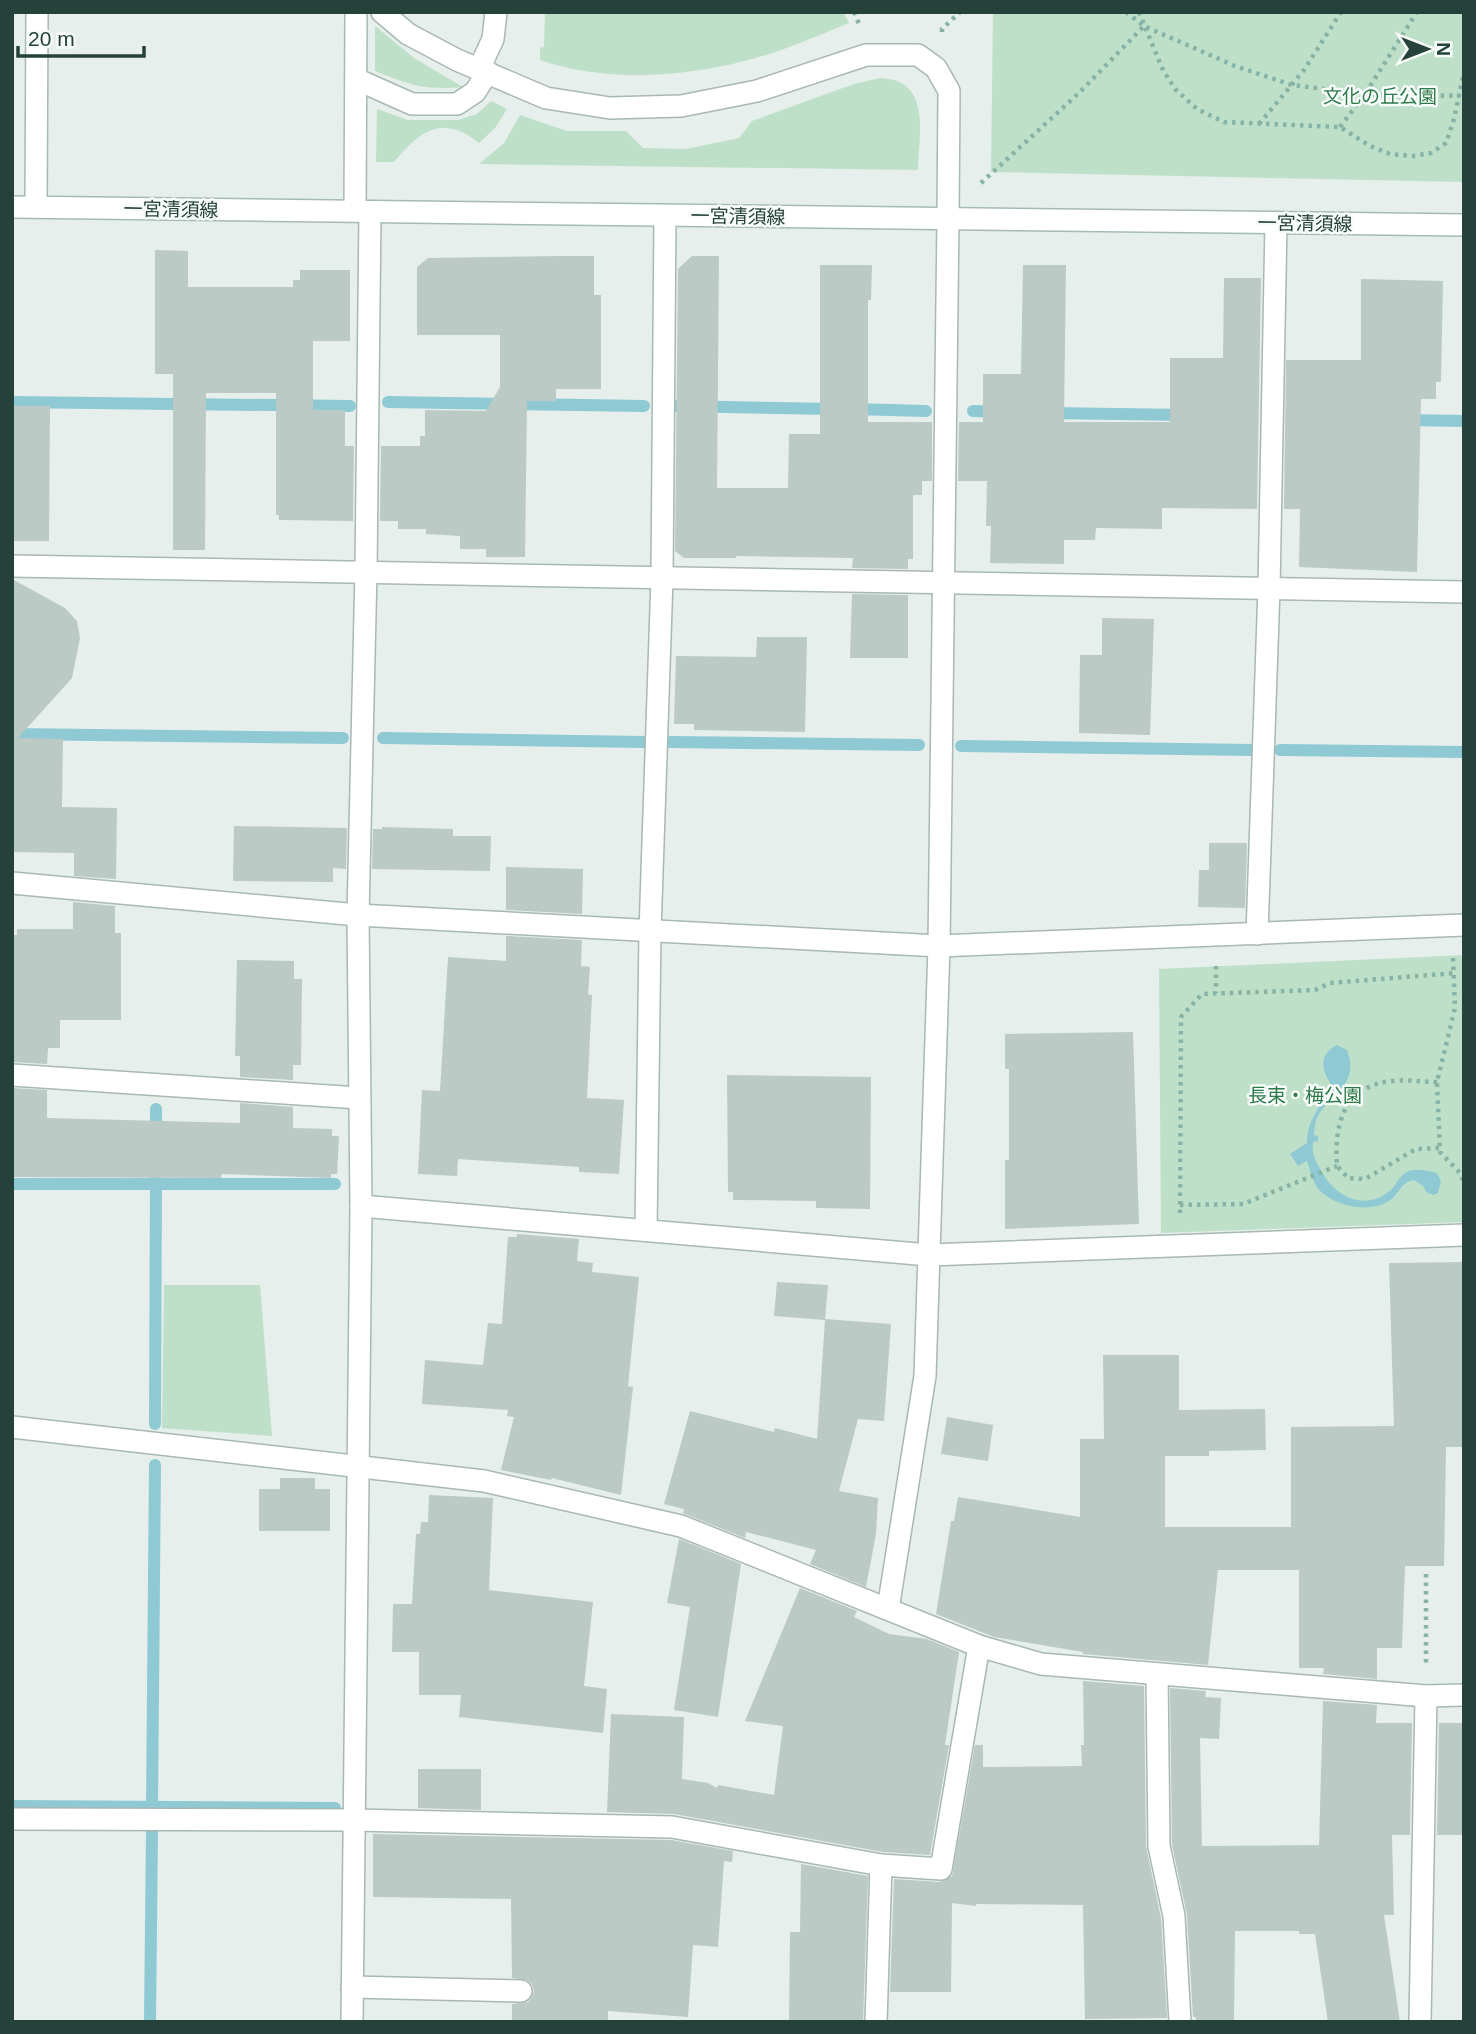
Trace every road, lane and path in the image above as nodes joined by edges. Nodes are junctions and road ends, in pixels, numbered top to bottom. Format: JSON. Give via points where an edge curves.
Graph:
{"nodes":[{"id":1,"x":37,"y":12,"type":"edge"},
{"id":2,"x":356,"y":12,"type":"edge"},
{"id":3,"x":382,"y":12,"type":"edge"},
{"id":4,"x":399,"y":12,"type":"edge"},
{"id":5,"x":496,"y":12,"type":"edge"},
{"id":6,"x":854,"y":12,"type":"edge"},
{"id":7,"x":1126,"y":12,"type":"edge"},
{"id":8,"x":1139,"y":12,"type":"edge"},
{"id":9,"x":1341,"y":12,"type":"edge"},
{"id":10,"x":1417,"y":12,"type":"edge"},
{"id":11,"x":860,"y":26,"type":"junction"},
{"id":12,"x":871,"y":26,"type":"dead end"},
{"id":13,"x":1144,"y":26,"type":"junction"},
{"id":14,"x":930,"y":28,"type":"dead end"},
{"id":15,"x":942,"y":29,"type":"dead end"},
{"id":16,"x":848,"y":31,"type":"dead end"},
{"id":17,"x":408,"y":34,"type":"junction"},
{"id":18,"x":483,"y":71,"type":"junction"},
{"id":19,"x":1464,"y":72,"type":"edge"},
{"id":20,"x":356,"y":79,"type":"junction"},
{"id":21,"x":1292,"y":85,"type":"junction"},
{"id":22,"x":1365,"y":94,"type":"junction"},
{"id":23,"x":1459,"y":96,"type":"junction"},
{"id":24,"x":1258,"y":125,"type":"junction"},
{"id":25,"x":1340,"y":127,"type":"junction"},
{"id":26,"x":978,"y":186,"type":"dead end"},
{"id":27,"x":12,"y":207,"type":"edge"},
{"id":28,"x":36,"y":207,"type":"junction"},
{"id":29,"x":363,"y":212,"type":"junction"},
{"id":30,"x":665,"y":215,"type":"junction"},
{"id":31,"x":948,"y":219,"type":"junction"},
{"id":32,"x":1276,"y":223,"type":"junction"},
{"id":33,"x":1464,"y":225,"type":"edge"},
{"id":34,"x":12,"y":566,"type":"edge"},
{"id":35,"x":366,"y":571,"type":"junction"},
{"id":36,"x":662,"y":578,"type":"junction"},
{"id":37,"x":944,"y":582,"type":"junction"},
{"id":38,"x":1269,"y":588,"type":"junction"},
{"id":39,"x":1464,"y":592,"type":"edge"},
{"id":40,"x":12,"y":883,"type":"edge"},
{"id":41,"x":358,"y":915,"type":"junction"},
{"id":42,"x":1457,"y":925,"type":"edge"},
{"id":43,"x":650,"y":932,"type":"junction"},
{"id":44,"x":1257,"y":934,"type":"junction"},
{"id":45,"x":939,"y":946,"type":"junction"},
{"id":46,"x":1455,"y":973,"type":"junction"},
{"id":47,"x":12,"y":1075,"type":"edge"},
{"id":48,"x":1437,"y":1082,"type":"junction"},
{"id":49,"x":359,"y":1098,"type":"junction"},
{"id":50,"x":1440,"y":1148,"type":"junction"},
{"id":51,"x":1337,"y":1166,"type":"junction"},
{"id":52,"x":1464,"y":1182,"type":"edge"},
{"id":53,"x":1180,"y":1205,"type":"junction"},
{"id":54,"x":360,"y":1206,"type":"junction"},
{"id":55,"x":646,"y":1230,"type":"junction"},
{"id":56,"x":1464,"y":1235,"type":"edge"},
{"id":57,"x":1180,"y":1245,"type":"junction"},
{"id":58,"x":929,"y":1255,"type":"junction"},
{"id":59,"x":12,"y":1427,"type":"edge"},
{"id":60,"x":358,"y":1467,"type":"junction"},
{"id":61,"x":1426,"y":1574,"type":"dead end"},
{"id":62,"x":888,"y":1609,"type":"junction"},
{"id":63,"x":979,"y":1646,"type":"junction"},
{"id":64,"x":1157,"y":1674,"type":"junction"},
{"id":65,"x":1464,"y":1695,"type":"edge"},
{"id":66,"x":1426,"y":1696,"type":"junction"},
{"id":67,"x":12,"y":1819,"type":"edge"},
{"id":68,"x":354,"y":1821,"type":"junction"},
{"id":69,"x":881,"y":1865,"type":"junction"},
{"id":70,"x":352,"y":1987,"type":"junction"},
{"id":71,"x":521,"y":1991,"type":"dead end"},
{"id":72,"x":352,"y":2022,"type":"edge"},
{"id":73,"x":876,"y":2022,"type":"edge"},
{"id":74,"x":1180,"y":2022,"type":"edge"},
{"id":75,"x":1420,"y":2022,"type":"edge"}],
"edges":[{"from":1,"to":28,"type":"street"},
{"from":2,"to":20,"type":"street"},
{"from":3,"to":17,"type":"street"},
{"from":4,"to":17,"type":"street"},
{"from":5,"to":18,"type":"street"},
{"from":6,"to":11,"type":"path"},
{"from":7,"to":13,"type":"path"},
{"from":8,"to":13,"type":"path"},
{"from":9,"to":21,"type":"path"},
{"from":10,"to":22,"type":"path"},
{"from":11,"to":12,"type":"path"},
{"from":11,"to":16,"type":"path"},
{"from":13,"to":21,"type":"path"},
{"from":13,"to":24,"type":"path","via":[[1161,68],[1197,109],[1224,122]]},
{"from":13,"to":26,"type":"path"},
{"from":14,"to":15,"type":"path"},
{"from":17,"to":18,"type":"street"},
{"from":18,"to":20,"type":"street","via":[[474,92],[457,104],[412,104]]},
{"from":18,"to":31,"type":"street","via":[[546,98],[610,108],[681,106],[757,92],[866,55],[918,55],[936,68],[949,92]]},
{"from":19,"to":23,"type":"path"},
{"from":20,"to":29,"type":"street"},
{"from":21,"to":22,"type":"path"},
{"from":21,"to":24,"type":"path"},
{"from":22,"to":23,"type":"path"},
{"from":22,"to":25,"type":"path"},
{"from":23,"to":25,"type":"path","via":[[1446,143],[1431,153],[1390,154]]},
{"from":24,"to":25,"type":"path"},
{"from":27,"to":28,"type":"street","name":"一宮清須線"},
{"from":28,"to":29,"type":"street","name":"一宮清須線"},
{"from":29,"to":30,"type":"street","name":"一宮清須線"},
{"from":29,"to":35,"type":"street"},
{"from":30,"to":31,"type":"street","name":"一宮清須線"},
{"from":30,"to":36,"type":"street"},
{"from":31,"to":32,"type":"street","name":"一宮清須線"},
{"from":31,"to":37,"type":"street"},
{"from":32,"to":33,"type":"street","name":"一宮清須線"},
{"from":32,"to":38,"type":"street"},
{"from":34,"to":35,"type":"street"},
{"from":35,"to":36,"type":"street"},
{"from":35,"to":41,"type":"street"},
{"from":36,"to":37,"type":"street"},
{"from":36,"to":43,"type":"street"},
{"from":37,"to":38,"type":"street"},
{"from":37,"to":45,"type":"street"},
{"from":38,"to":39,"type":"street"},
{"from":38,"to":44,"type":"street"},
{"from":40,"to":41,"type":"street"},
{"from":41,"to":43,"type":"street"},
{"from":41,"to":49,"type":"street"},
{"from":42,"to":44,"type":"street"},
{"from":42,"to":46,"type":"path"},
{"from":43,"to":45,"type":"street"},
{"from":43,"to":55,"type":"street"},
{"from":44,"to":45,"type":"street"},
{"from":45,"to":58,"type":"street"},
{"from":46,"to":48,"type":"path","via":[[1455,1008]]},
{"from":46,"to":53,"type":"path","via":[[1330,983],[1315,990],[1202,994],[1181,1017]]},
{"from":47,"to":49,"type":"street"},
{"from":48,"to":50,"type":"path"},
{"from":48,"to":51,"type":"path","via":[[1391,1081],[1363,1090],[1346,1105],[1338,1123]]},
{"from":49,"to":54,"type":"street"},
{"from":50,"to":51,"type":"path","via":[[1416,1149],[1365,1179],[1348,1178]]},
{"from":50,"to":52,"type":"path"},
{"from":51,"to":53,"type":"path","via":[[1243,1204]]},
{"from":53,"to":57,"type":"path"},
{"from":54,"to":55,"type":"street"},
{"from":54,"to":60,"type":"street"},
{"from":55,"to":58,"type":"street"},
{"from":56,"to":57,"type":"street"},
{"from":57,"to":58,"type":"street"},
{"from":58,"to":62,"type":"street","via":[[925,1376]]},
{"from":59,"to":60,"type":"street"},
{"from":60,"to":62,"type":"street","via":[[484,1481],[681,1526]]},
{"from":60,"to":68,"type":"street"},
{"from":61,"to":66,"type":"path"},
{"from":62,"to":63,"type":"street"},
{"from":63,"to":64,"type":"street","via":[[1041,1664]]},
{"from":63,"to":69,"type":"street","via":[[941,1869]]},
{"from":64,"to":66,"type":"street"},
{"from":64,"to":74,"type":"street","via":[[1159,1846],[1174,1916]]},
{"from":65,"to":66,"type":"street"},
{"from":66,"to":75,"type":"street"},
{"from":67,"to":68,"type":"street"},
{"from":68,"to":69,"type":"street","via":[[672,1827]]},
{"from":68,"to":70,"type":"street"},
{"from":69,"to":73,"type":"street"},
{"from":70,"to":71,"type":"street"},
{"from":70,"to":72,"type":"street"}]}
